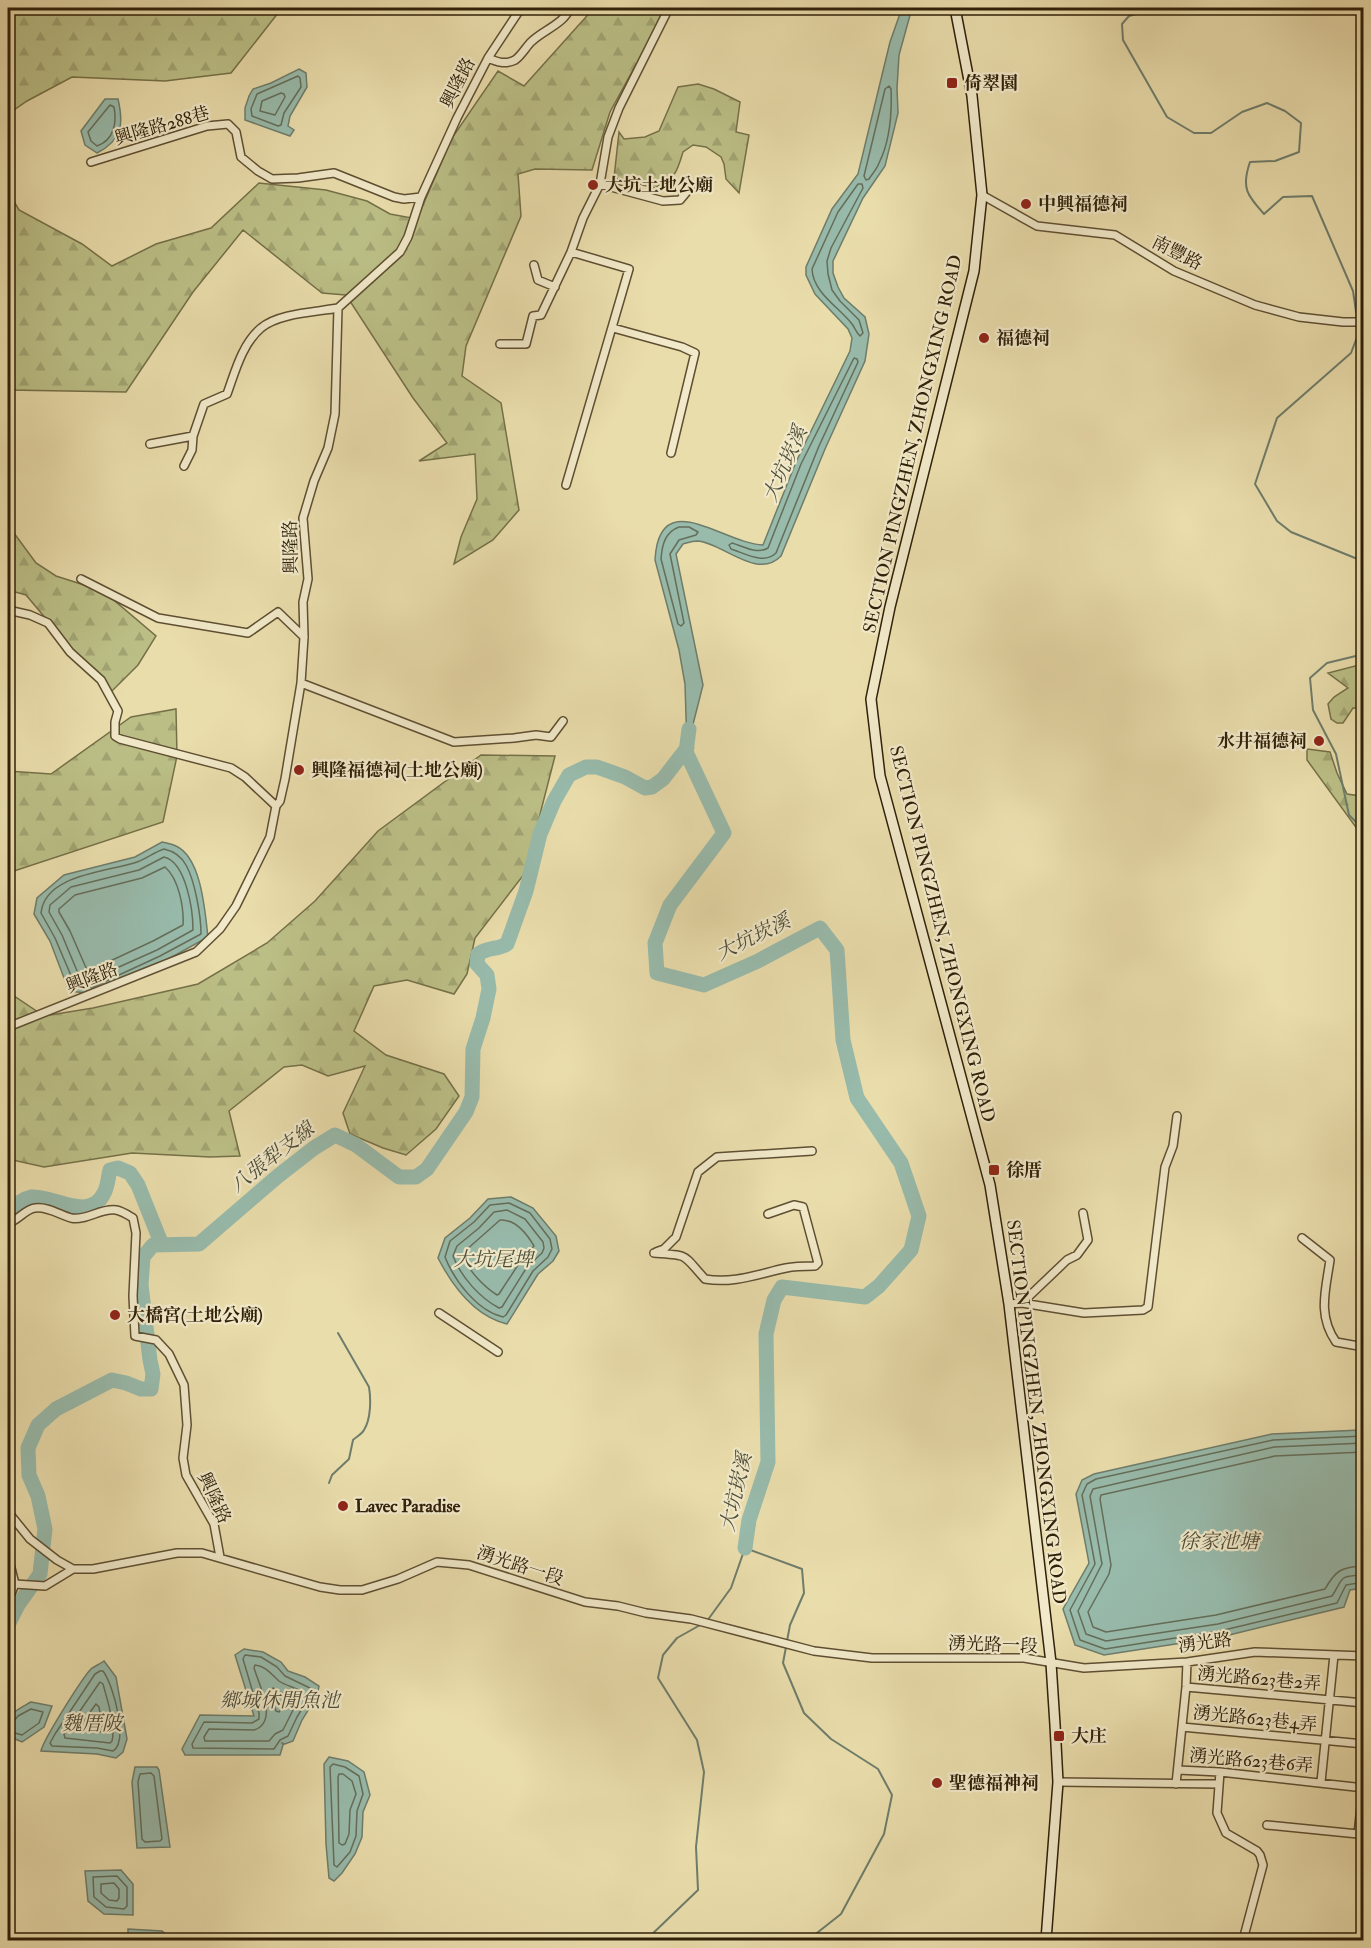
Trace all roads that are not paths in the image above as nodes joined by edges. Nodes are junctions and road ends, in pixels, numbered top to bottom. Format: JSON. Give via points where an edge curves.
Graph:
{"nodes":[{"id":1,"x":521,"y":8,"type":"edge"},
{"id":2,"x":570,"y":8,"type":"edge"},
{"id":3,"x":669,"y":8,"type":"edge"},
{"id":4,"x":955,"y":8,"type":"edge"},
{"id":5,"x":488,"y":58,"type":"junction"},
{"id":6,"x":91,"y":162,"type":"dead end"},
{"id":7,"x":600,"y":184,"type":"junction"},
{"id":8,"x":690,"y":188,"type":"dead end"},
{"id":9,"x":982,"y":195,"type":"junction"},
{"id":10,"x":421,"y":197,"type":"junction"},
{"id":11,"x":571,"y":252,"type":"junction"},
{"id":12,"x":534,"y":265,"type":"dead end"},
{"id":13,"x":555,"y":287,"type":"junction"},
{"id":14,"x":338,"y":308,"type":"junction"},
{"id":15,"x":1364,"y":322,"type":"edge"},
{"id":16,"x":613,"y":328,"type":"junction"},
{"id":17,"x":500,"y":344,"type":"dead end"},
{"id":18,"x":193,"y":436,"type":"junction"},
{"id":19,"x":150,"y":444,"type":"dead end"},
{"id":20,"x":671,"y":453,"type":"dead end"},
{"id":21,"x":184,"y":466,"type":"dead end"},
{"id":22,"x":567,"y":485,"type":"dead end"},
{"id":23,"x":81,"y":579,"type":"dead end"},
{"id":24,"x":8,"y":610,"type":"edge"},
{"id":25,"x":304,"y":637,"type":"junction"},
{"id":26,"x":301,"y":683,"type":"junction"},
{"id":27,"x":562,"y":721,"type":"dead end"},
{"id":28,"x":276,"y":806,"type":"junction"},
{"id":29,"x":8,"y":1028,"type":"edge"},
{"id":30,"x":1177,"y":1116,"type":"dead end"},
{"id":31,"x":812,"y":1150,"type":"dead end"},
{"id":32,"x":1083,"y":1213,"type":"dead end"},
{"id":33,"x":768,"y":1214,"type":"dead end"},
{"id":34,"x":8,"y":1223,"type":"edge"},
{"id":35,"x":1302,"y":1238,"type":"dead end"},
{"id":36,"x":1022,"y":1303,"type":"junction"},
{"id":37,"x":1009,"y":1304,"type":"junction"},
{"id":38,"x":439,"y":1313,"type":"dead end"},
{"id":39,"x":1364,"y":1347,"type":"edge"},
{"id":40,"x":498,"y":1352,"type":"dead end"},
{"id":41,"x":8,"y":1512,"type":"edge"},
{"id":42,"x":8,"y":1556,"type":"edge"},
{"id":43,"x":220,"y":1557,"type":"junction"},
{"id":44,"x":73,"y":1569,"type":"junction"},
{"id":45,"x":15,"y":1584,"type":"junction"},
{"id":46,"x":8,"y":1601,"type":"edge"},
{"id":47,"x":1334,"y":1655,"type":"junction"},
{"id":48,"x":1364,"y":1656,"type":"edge"},
{"id":49,"x":1187,"y":1662,"type":"junction"},
{"id":50,"x":1051,"y":1663,"type":"junction"},
{"id":51,"x":1186,"y":1687,"type":"junction"},
{"id":52,"x":1329,"y":1701,"type":"junction"},
{"id":53,"x":1364,"y":1703,"type":"edge"},
{"id":54,"x":1182,"y":1727,"type":"junction"},
{"id":55,"x":1325,"y":1741,"type":"junction"},
{"id":56,"x":1364,"y":1744,"type":"edge"},
{"id":57,"x":1178,"y":1770,"type":"junction"},
{"id":58,"x":1220,"y":1772,"type":"junction"},
{"id":59,"x":1058,"y":1782,"type":"junction"},
{"id":60,"x":1321,"y":1782,"type":"junction"},
{"id":61,"x":1176,"y":1784,"type":"junction"},
{"id":62,"x":1219,"y":1784,"type":"junction"},
{"id":63,"x":1363,"y":1788,"type":"edge"},
{"id":64,"x":1267,"y":1825,"type":"dead end"},
{"id":65,"x":1046,"y":1941,"type":"edge"},
{"id":66,"x":1243,"y":1941,"type":"edge"}],
"edges":[{"from":1,"to":5,"type":"street","name":"興隆路"},
{"from":2,"to":5,"type":"street","via":[[516,59],[500,63]]},
{"from":3,"to":7,"type":"street","via":[[619,108],[608,137]]},
{"from":4,"to":9,"type":"street","name":"SECTION PINGZHEN, ZHONGXING ROAD","via":[[972,96]]},
{"from":5,"to":10,"type":"street","name":"興隆路"},
{"from":6,"to":10,"type":"street","name":"興隆路288巷","via":[[207,126],[228,124],[236,132],[241,157],[272,179],[334,173],[394,197]]},
{"from":7,"to":8,"type":"street","via":[[663,201],[680,200]]},
{"from":7,"to":11,"type":"street"},
{"from":9,"to":15,"type":"street","name":"南豐路","via":[[1037,226],[1115,235],[1174,271],[1255,305],[1299,317]]},
{"from":9,"to":37,"type":"street","name":"SECTION PINGZHEN, ZHONGXING ROAD","via":[[975,271],[871,699],[880,776],[990,1185]]},
{"from":10,"to":14,"type":"street","name":"興隆路","via":[[400,252]]},
{"from":11,"to":13,"type":"street"},
{"from":11,"to":16,"type":"street","via":[[629,269]]},
{"from":12,"to":13,"type":"street","via":[[538,280]]},
{"from":13,"to":17,"type":"street","via":[[541,315],[532,316],[526,344]]},
{"from":14,"to":18,"type":"street","via":[[283,317],[262,326],[248,342],[227,394],[204,404]]},
{"from":14,"to":25,"type":"street","name":"興隆路","via":[[335,414],[328,448],[303,518],[308,579],[303,602]]},
{"from":16,"to":20,"type":"street","via":[[695,353]]},
{"from":16,"to":22,"type":"street"},
{"from":18,"to":19,"type":"street"},
{"from":18,"to":21,"type":"street","via":[[192,450]]},
{"from":23,"to":25,"type":"street","via":[[158,618],[248,633],[278,612]]},
{"from":24,"to":28,"type":"street","via":[[48,622],[70,652],[101,680],[118,711],[115,736],[231,768]]},
{"from":25,"to":26,"type":"street","name":"興隆路"},
{"from":26,"to":27,"type":"street","via":[[454,742],[551,737]]},
{"from":26,"to":28,"type":"street","name":"興隆路","via":[[285,778]]},
{"from":28,"to":29,"type":"street","name":"興隆路","via":[[270,837],[236,906],[220,929],[196,952]]},
{"from":30,"to":36,"type":"street","via":[[1165,1167],[1148,1307],[1084,1313]]},
{"from":31,"to":33,"type":"street","via":[[717,1157],[698,1172],[676,1237],[654,1253],[687,1257],[705,1279],[717,1282],[815,1266],[818,1263],[803,1207],[794,1205]]},
{"from":32,"to":36,"type":"street","via":[[1088,1240],[1077,1255]]},
{"from":34,"to":43,"type":"street","name":"興隆路","via":[[32,1208],[41,1207],[72,1218],[108,1210],[119,1210],[133,1218],[135,1336],[156,1340],[169,1354],[184,1385],[188,1425],[183,1458],[186,1475],[214,1524]]},
{"from":35,"to":39,"type":"street","via":[[1330,1260],[1323,1309],[1331,1335],[1336,1342]]},
{"from":36,"to":37,"type":"street"},
{"from":37,"to":50,"type":"street","name":"SECTION PINGZHEN, ZHONGXING ROAD"},
{"from":38,"to":40,"type":"street"},
{"from":41,"to":44,"type":"street","via":[[30,1539]]},
{"from":42,"to":45,"type":"street"},
{"from":43,"to":44,"type":"street","name":"湧光路一段","via":[[177,1553],[93,1569]]},
{"from":43,"to":50,"type":"street","name":"湧光路一段","via":[[340,1590],[362,1590],[437,1562],[469,1565],[585,1602],[691,1619],[814,1651],[872,1658],[1024,1658]]},
{"from":44,"to":45,"type":"street","via":[[45,1586]]},
{"from":45,"to":46,"type":"street"},
{"from":47,"to":48,"type":"street","name":"湧光路"},
{"from":47,"to":49,"type":"street","name":"湧光路","via":[[1255,1652]]},
{"from":47,"to":52,"type":"street"},
{"from":49,"to":50,"type":"street","name":"湧光路","via":[[1084,1668]]},
{"from":49,"to":51,"type":"street"},
{"from":50,"to":59,"type":"street","name":"SECTION PINGZHEN, ZHONGXING ROAD"},
{"from":51,"to":52,"type":"street","name":"湧光路623巷2弄"},
{"from":51,"to":54,"type":"street"},
{"from":52,"to":53,"type":"street","name":"湧光路623巷2弄"},
{"from":52,"to":55,"type":"street"},
{"from":54,"to":55,"type":"street","name":"湧光路623巷4弄"},
{"from":54,"to":57,"type":"street"},
{"from":55,"to":56,"type":"street","name":"湧光路623巷4弄"},
{"from":55,"to":60,"type":"street"},
{"from":57,"to":58,"type":"street","name":"湧光路623巷6弄"},
{"from":57,"to":61,"type":"street"},
{"from":58,"to":60,"type":"street","name":"湧光路623巷6弄"},
{"from":58,"to":62,"type":"street"},
{"from":59,"to":61,"type":"street"},
{"from":59,"to":65,"type":"street","name":"SECTION PINGZHEN, ZHONGXING ROAD"},
{"from":60,"to":63,"type":"street","name":"湧光路623巷6弄"},
{"from":61,"to":62,"type":"street"},
{"from":62,"to":66,"type":"street","via":[[1217,1813],[1227,1833],[1257,1851],[1263,1865]]},
{"from":63,"to":64,"type":"street","via":[[1358,1834]]}]}
